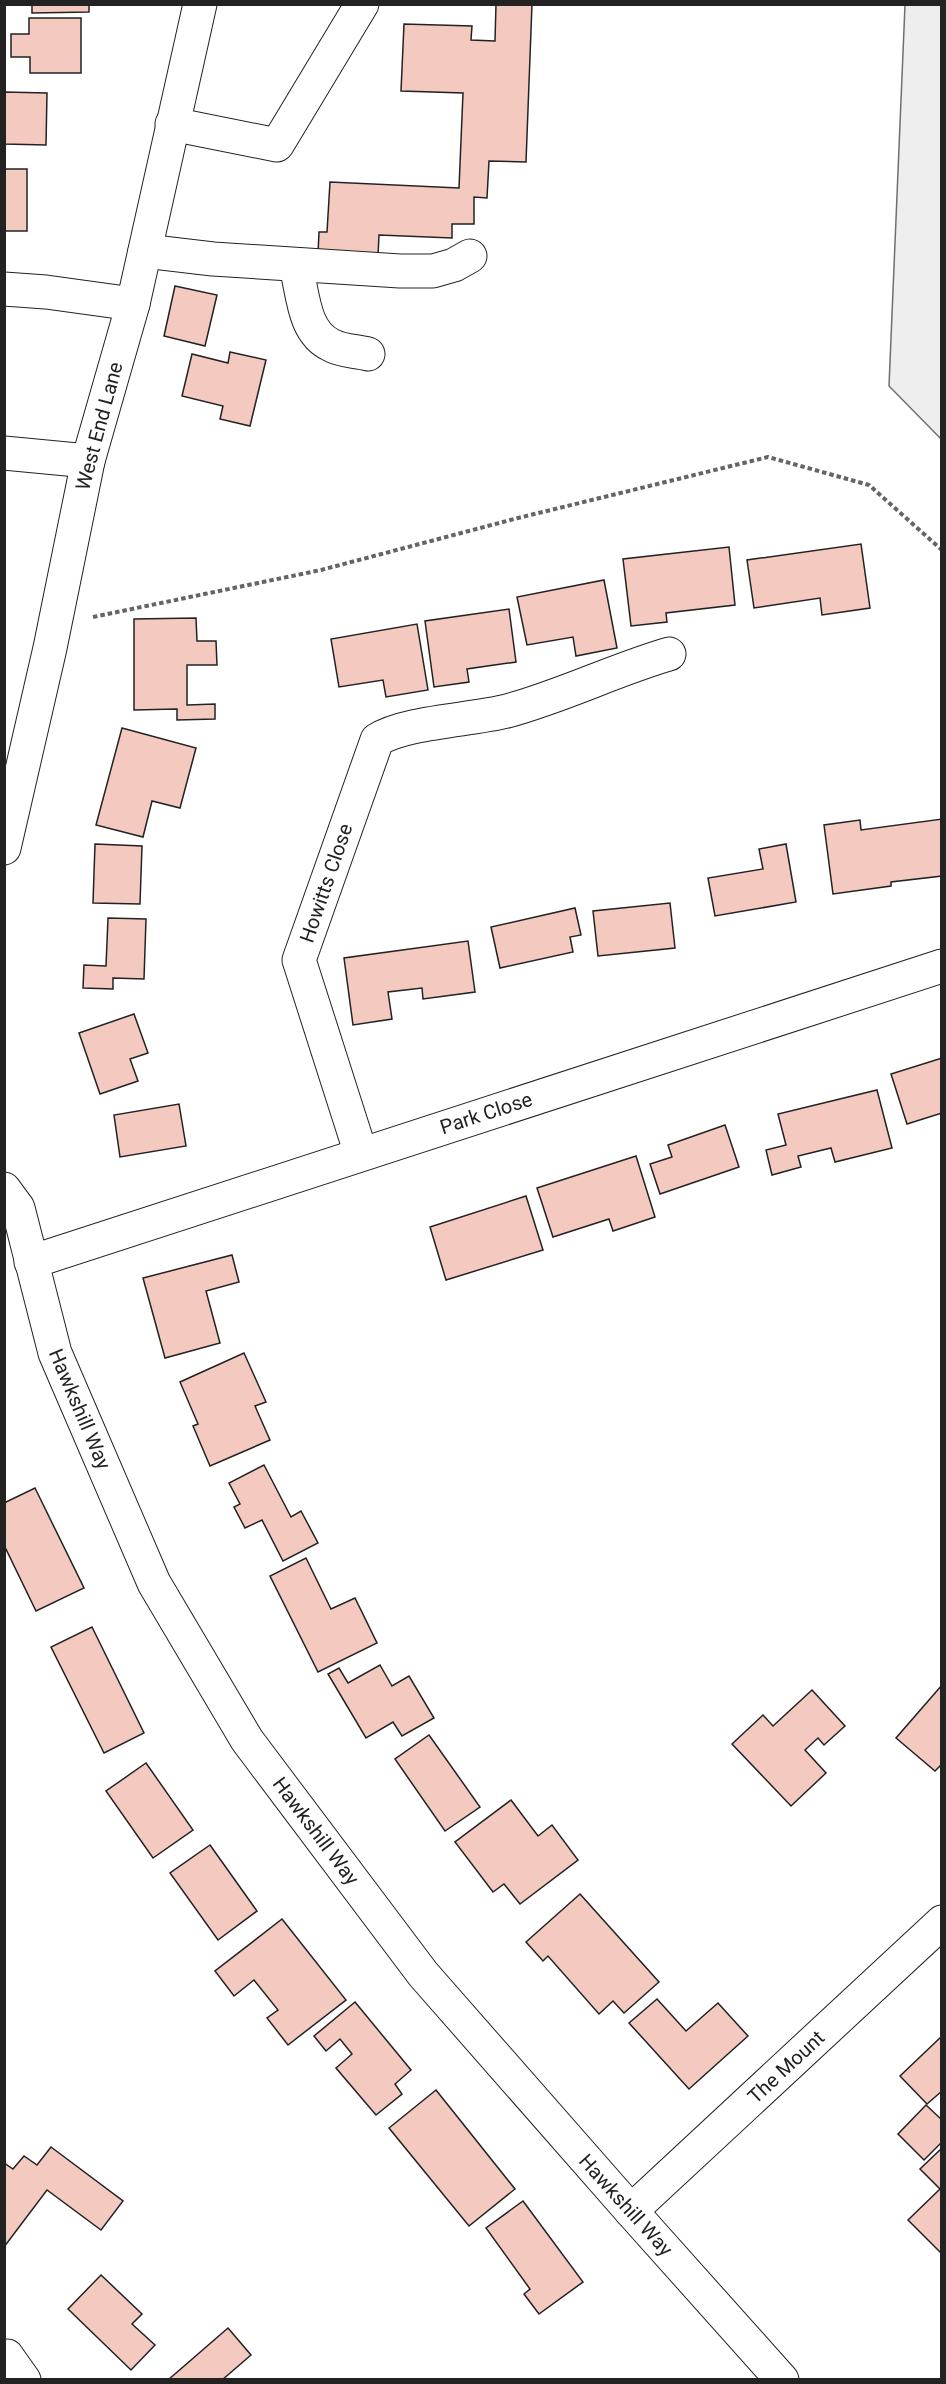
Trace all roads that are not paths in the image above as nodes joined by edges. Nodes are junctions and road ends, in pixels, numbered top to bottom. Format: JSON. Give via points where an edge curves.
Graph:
{"nodes":[{"id":1,"x":200,"y":4,"type":"edge"},
{"id":2,"x":362,"y":4,"type":"edge"},
{"id":3,"x":172,"y":124,"type":"junction"},
{"id":4,"x":145,"y":251,"type":"junction"},
{"id":5,"x":470,"y":256,"type":"dead end"},
{"id":6,"x":296,"y":266,"type":"junction"},
{"id":7,"x":4,"y":289,"type":"edge"},
{"id":8,"x":133,"y":304,"type":"junction"},
{"id":9,"x":368,"y":354,"type":"dead end"},
{"id":10,"x":4,"y":453,"type":"edge"},
{"id":11,"x":88,"y":461,"type":"junction"},
{"id":12,"x":669,"y":654,"type":"dead end"},
{"id":13,"x":4,"y":848,"type":"edge"},
{"id":14,"x":942,"y":966,"type":"edge"},
{"id":15,"x":361,"y":1154,"type":"junction"},
{"id":16,"x":4,"y":1189,"type":"edge"},
{"id":17,"x":31,"y":1262,"type":"junction"},
{"id":18,"x":942,"y":1922,"type":"edge"},
{"id":19,"x":631,"y":2211,"type":"junction"},
{"id":20,"x":4,"y":2356,"type":"edge"},
{"id":21,"x":24,"y":2379,"type":"edge"},
{"id":22,"x":782,"y":2379,"type":"edge"}],
"edges":[{"from":1,"to":3,"type":"street","name":"West End Lane"},
{"from":2,"to":3,"type":"street","via":[[277,145]]},
{"from":3,"to":4,"type":"street","name":"West End Lane"},
{"from":4,"to":6,"type":"street"},
{"from":4,"to":8,"type":"street","name":"West End Lane"},
{"from":5,"to":6,"type":"street","via":[[433,271]]},
{"from":6,"to":9,"type":"street","via":[[310,325],[318,338],[333,346]]},
{"from":7,"to":8,"type":"street"},
{"from":8,"to":11,"type":"street","name":"West End Lane"},
{"from":10,"to":11,"type":"street"},
{"from":11,"to":13,"type":"street","name":"West End Lane"},
{"from":12,"to":15,"type":"street","name":"Howitts Close","via":[[506,712],[385,735],[377,740],[299,960]]},
{"from":14,"to":15,"type":"street","name":"Park Close"},
{"from":15,"to":17,"type":"street","name":"Park Close"},
{"from":16,"to":17,"type":"street","name":"Hawkshill Way","via":[[18,1208]]},
{"from":17,"to":19,"type":"street","name":"Hawkshill Way","via":[[55,1353],[154,1583],[247,1740],[423,1974]]},
{"from":18,"to":19,"type":"street","name":"The Mount"},
{"from":19,"to":22,"type":"street","name":"Hawkshill Way"},
{"from":20,"to":21,"type":"street"}]}
